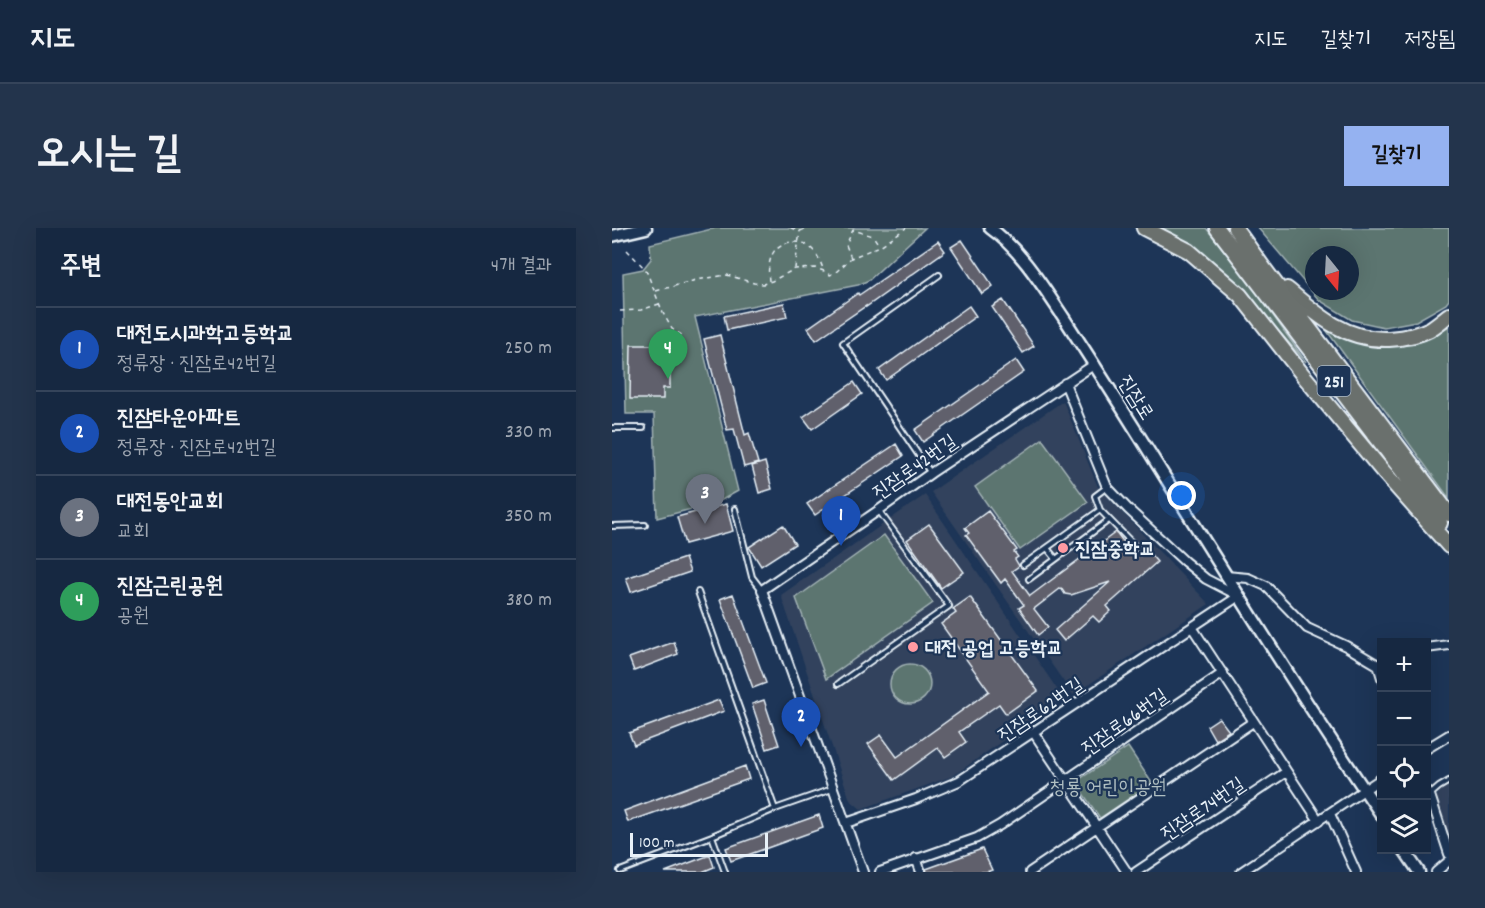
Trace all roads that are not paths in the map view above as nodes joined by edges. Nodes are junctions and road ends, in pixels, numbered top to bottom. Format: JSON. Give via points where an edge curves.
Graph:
{"nodes":[{"id":1,"x":646,"y":228,"type":"edge"},
{"id":2,"x":990,"y":228,"type":"edge"},
{"id":3,"x":1144,"y":228,"type":"edge"},
{"id":4,"x":1217,"y":228,"type":"edge"},
{"id":5,"x":1235,"y":228,"type":"edge"},
{"id":6,"x":612,"y":236,"type":"edge"},
{"id":7,"x":1265,"y":270,"type":"junction"},
{"id":8,"x":939,"y":275,"type":"dead end"},
{"id":9,"x":1449,"y":315,"type":"edge"},
{"id":10,"x":1095,"y":364,"type":"junction"},
{"id":11,"x":1065,"y":383,"type":"junction"},
{"id":12,"x":612,"y":428,"type":"edge"},
{"id":13,"x":643,"y":428,"type":"dead end"},
{"id":14,"x":931,"y":473,"type":"junction"},
{"id":15,"x":1107,"y":487,"type":"junction"},
{"id":16,"x":735,"y":508,"type":"dead end"},
{"id":17,"x":879,"y":510,"type":"junction"},
{"id":18,"x":1100,"y":510,"type":"junction"},
{"id":19,"x":1449,"y":514,"type":"edge"},
{"id":20,"x":1109,"y":520,"type":"junction"},
{"id":21,"x":645,"y":525,"type":"dead end"},
{"id":22,"x":612,"y":526,"type":"edge"},
{"id":23,"x":1449,"y":536,"type":"edge"},
{"id":24,"x":1449,"y":546,"type":"edge"},
{"id":25,"x":1047,"y":548,"type":"junction"},
{"id":26,"x":1138,"y":549,"type":"dead end"},
{"id":27,"x":1056,"y":559,"type":"junction"},
{"id":28,"x":1023,"y":565,"type":"dead end"},
{"id":29,"x":1226,"y":576,"type":"junction"},
{"id":30,"x":1029,"y":579,"type":"dead end"},
{"id":31,"x":762,"y":590,"type":"junction"},
{"id":32,"x":698,"y":592,"type":"dead end"},
{"id":33,"x":1239,"y":596,"type":"junction"},
{"id":34,"x":1192,"y":627,"type":"junction"},
{"id":35,"x":1449,"y":645,"type":"edge"},
{"id":36,"x":1431,"y":647,"type":"edge"},
{"id":37,"x":1377,"y":662,"type":"edge"},
{"id":38,"x":1223,"y":673,"type":"junction"},
{"id":39,"x":838,"y":684,"type":"dead end"},
{"id":40,"x":1253,"y":722,"type":"junction"},
{"id":41,"x":1034,"y":733,"type":"junction"},
{"id":42,"x":1449,"y":735,"type":"edge"},
{"id":43,"x":1431,"y":746,"type":"edge"},
{"id":44,"x":1286,"y":772,"type":"junction"},
{"id":45,"x":1066,"y":780,"type":"junction"},
{"id":46,"x":1377,"y":781,"type":"edge"},
{"id":47,"x":1449,"y":781,"type":"edge"},
{"id":48,"x":832,"y":789,"type":"junction"},
{"id":49,"x":1364,"y":790,"type":"junction"},
{"id":50,"x":1431,"y":791,"type":"edge"},
{"id":51,"x":1431,"y":800,"type":"edge"},
{"id":52,"x":775,"y":809,"type":"junction"},
{"id":53,"x":1377,"y":809,"type":"edge"},
{"id":54,"x":1330,"y":814,"type":"junction"},
{"id":55,"x":1319,"y":821,"type":"junction"},
{"id":56,"x":846,"y":823,"type":"junction"},
{"id":57,"x":1097,"y":827,"type":"junction"},
{"id":58,"x":712,"y":836,"type":"junction"},
{"id":59,"x":1407,"y":854,"type":"edge"},
{"id":60,"x":1449,"y":854,"type":"edge"},
{"id":61,"x":916,"y":858,"type":"junction"},
{"id":62,"x":1449,"y":861,"type":"edge"},
{"id":63,"x":620,"y":871,"type":"edge"},
{"id":64,"x":725,"y":872,"type":"edge"},
{"id":65,"x":863,"y":872,"type":"edge"},
{"id":66,"x":880,"y":872,"type":"edge"},
{"id":67,"x":921,"y":872,"type":"edge"},
{"id":68,"x":1030,"y":872,"type":"edge"},
{"id":69,"x":1127,"y":872,"type":"edge"},
{"id":70,"x":1136,"y":872,"type":"edge"},
{"id":71,"x":1241,"y":872,"type":"edge"},
{"id":72,"x":1356,"y":872,"type":"edge"},
{"id":73,"x":1419,"y":872,"type":"edge"},
{"id":74,"x":1436,"y":872,"type":"edge"}],
"edges":[{"from":1,"to":6,"type":"street"},
{"from":2,"to":10,"type":"street","name":"진잠로","via":[[1024,261]]},
{"from":3,"to":24,"type":"highway","via":[[1189,251],[1240,295]]},
{"from":4,"to":23,"type":"highway","number":"251"},
{"from":5,"to":7,"type":"highway","number":"251"},
{"from":7,"to":9,"type":"highway","via":[[1313,312],[1353,335],[1404,338],[1430,329]]},
{"from":7,"to":19,"type":"highway","number":"251"},
{"from":8,"to":14,"type":"lane","via":[[843,343]]},
{"from":10,"to":11,"type":"street","name":"진잠로42번길"},
{"from":10,"to":29,"type":"street","name":"진잠로"},
{"from":11,"to":14,"type":"street","name":"진잠로42번길"},
{"from":11,"to":15,"type":"street","name":"진잠로"},
{"from":12,"to":13,"type":"lane"},
{"from":14,"to":17,"type":"street","name":"진잠로42번길"},
{"from":15,"to":18,"type":"lane","via":[[1095,496]]},
{"from":15,"to":33,"type":"street","name":"진잠로","via":[[1184,561],[1206,579]]},
{"from":16,"to":31,"type":"lane","via":[[752,577]]},
{"from":17,"to":31,"type":"street","name":"진잠로42번길"},
{"from":17,"to":39,"type":"lane","via":[[949,606]]},
{"from":18,"to":20,"type":"lane"},
{"from":18,"to":25,"type":"lane"},
{"from":20,"to":26,"type":"lane"},
{"from":20,"to":27,"type":"lane"},
{"from":21,"to":22,"type":"lane"},
{"from":25,"to":27,"type":"lane"},
{"from":25,"to":28,"type":"lane"},
{"from":27,"to":30,"type":"lane"},
{"from":29,"to":33,"type":"street","name":"진잠로"},
{"from":29,"to":37,"type":"street","via":[[1248,578],[1266,586],[1307,628]]},
{"from":31,"to":48,"type":"street"},
{"from":32,"to":52,"type":"lane"},
{"from":33,"to":34,"type":"street","name":"진잠로62번길"},
{"from":33,"to":49,"type":"street","name":"진잠로"},
{"from":34,"to":38,"type":"street"},
{"from":34,"to":41,"type":"street","name":"진잠로62번길"},
{"from":35,"to":36,"type":"street"},
{"from":38,"to":40,"type":"street"},
{"from":38,"to":45,"type":"street","name":"진잠로66번길"},
{"from":40,"to":44,"type":"street"},
{"from":40,"to":57,"type":"street"},
{"from":41,"to":45,"type":"street"},
{"from":41,"to":56,"type":"street","name":"진잠로62번길","via":[[959,781]]},
{"from":42,"to":43,"type":"street"},
{"from":44,"to":55,"type":"street"},
{"from":44,"to":70,"type":"street","name":"진잠로74번길"},
{"from":45,"to":57,"type":"street"},
{"from":45,"to":61,"type":"street","name":"진잠로66번길","via":[[976,838]]},
{"from":46,"to":49,"type":"street"},
{"from":47,"to":50,"type":"lane"},
{"from":48,"to":52,"type":"lane"},
{"from":48,"to":56,"type":"street"},
{"from":49,"to":53,"type":"street","name":"진잠로"},
{"from":49,"to":54,"type":"street"},
{"from":51,"to":60,"type":"street"},
{"from":52,"to":58,"type":"lane"},
{"from":54,"to":55,"type":"street"},
{"from":54,"to":72,"type":"street"},
{"from":55,"to":71,"type":"street"},
{"from":56,"to":65,"type":"street"},
{"from":57,"to":68,"type":"street"},
{"from":57,"to":69,"type":"street"},
{"from":58,"to":63,"type":"lane"},
{"from":58,"to":64,"type":"lane"},
{"from":59,"to":73,"type":"street"},
{"from":61,"to":66,"type":"street","name":"진잠로66번길"},
{"from":61,"to":67,"type":"street"},
{"from":62,"to":74,"type":"street"}]}
